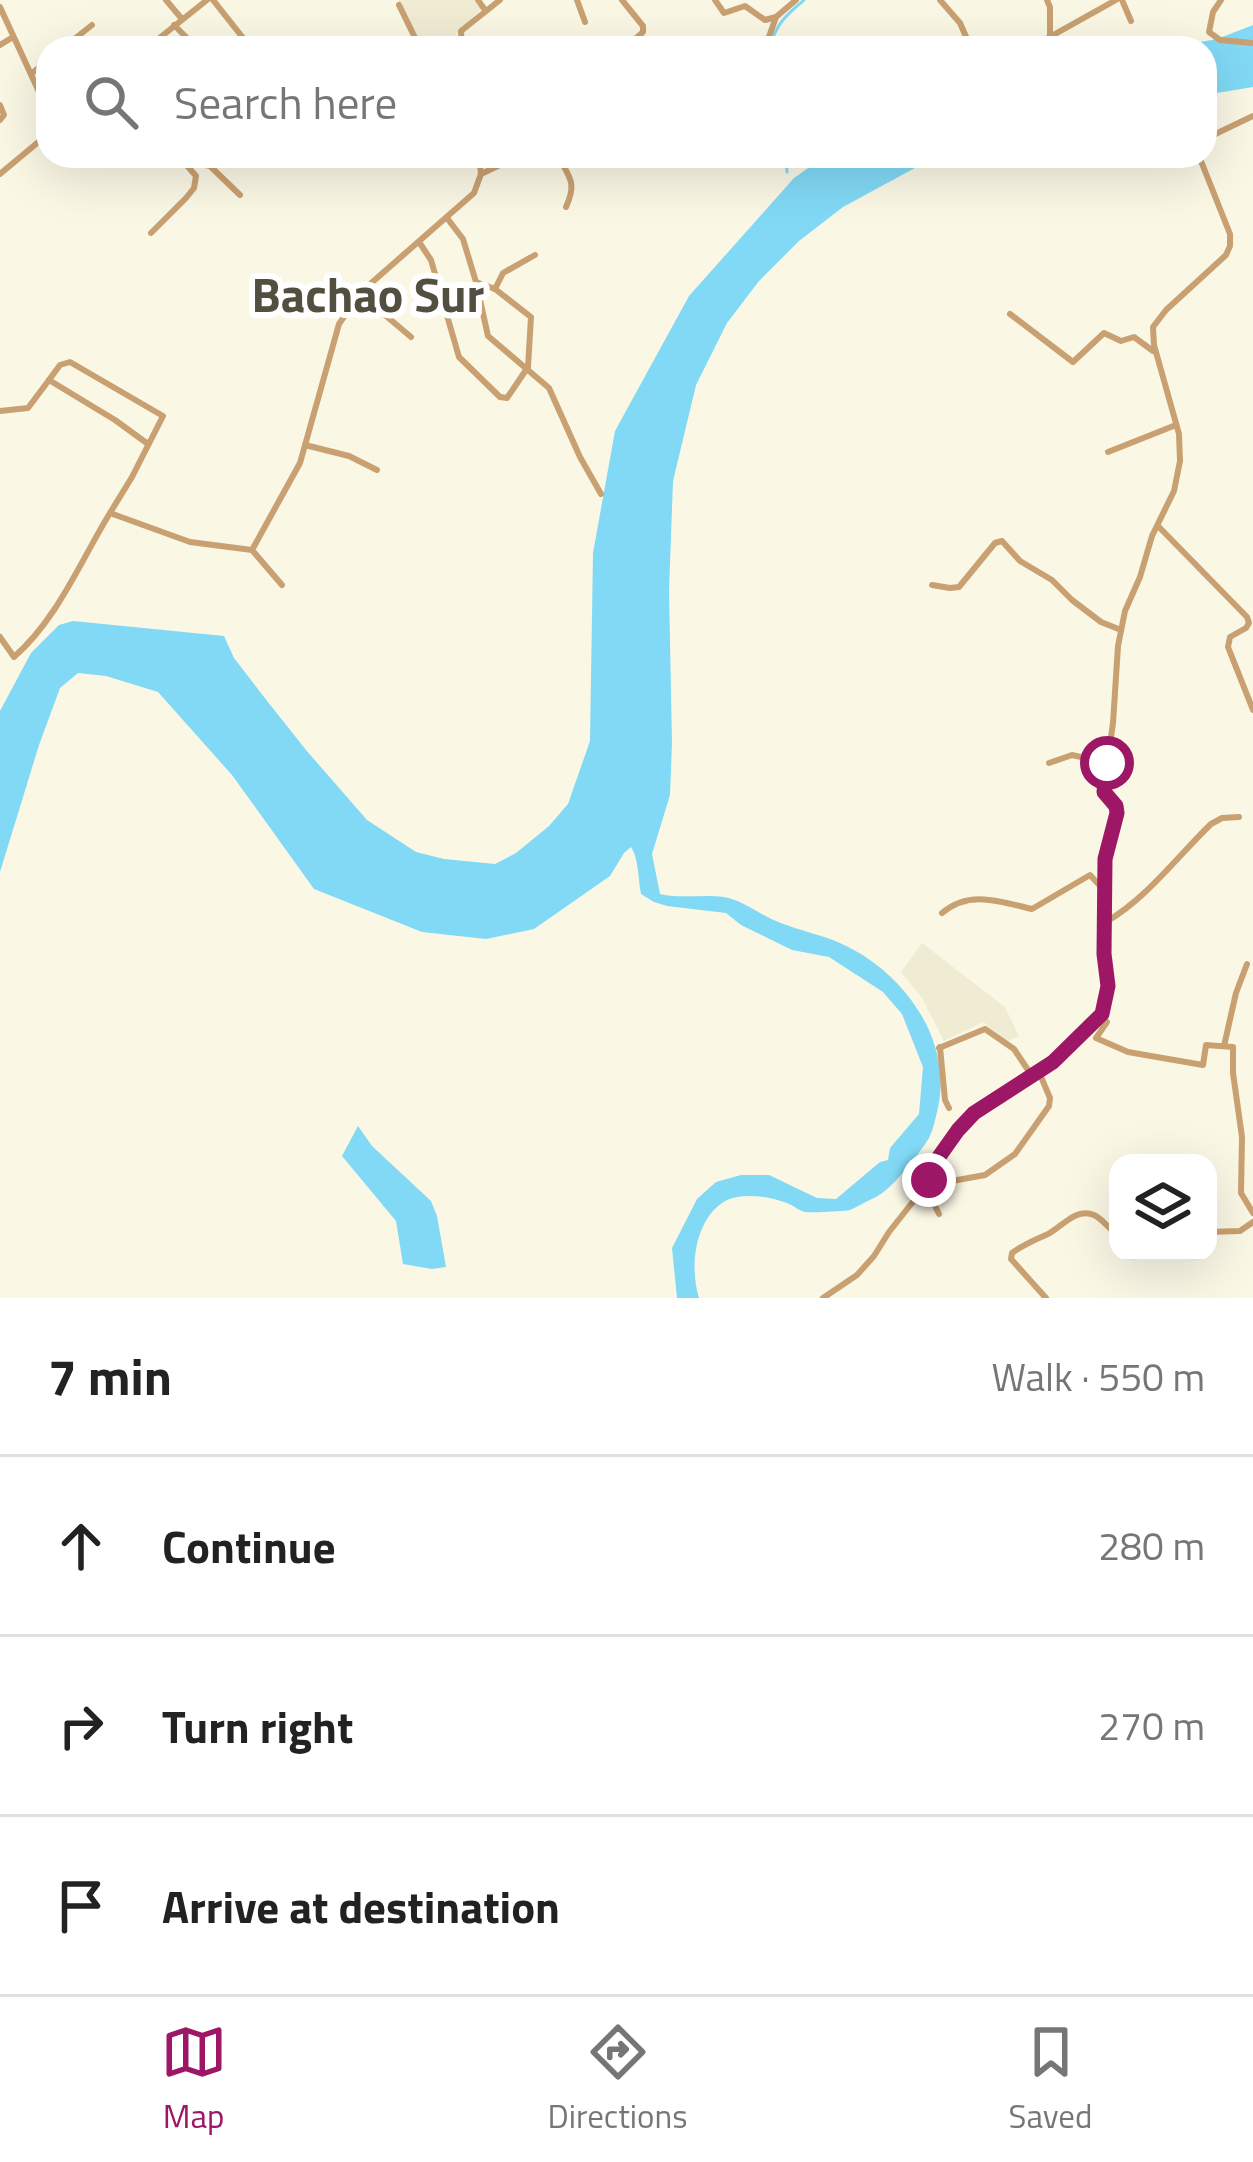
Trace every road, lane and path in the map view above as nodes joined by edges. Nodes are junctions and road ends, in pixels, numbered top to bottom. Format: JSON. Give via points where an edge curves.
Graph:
{"nodes":[{"id":1,"x":166,"y":0,"type":"edge"},
{"id":2,"x":210,"y":0,"type":"edge"},
{"id":3,"x":478,"y":0,"type":"edge"},
{"id":4,"x":500,"y":0,"type":"edge"},
{"id":5,"x":577,"y":0,"type":"edge"},
{"id":6,"x":622,"y":0,"type":"edge"},
{"id":7,"x":715,"y":0,"type":"edge"},
{"id":8,"x":796,"y":0,"type":"edge"},
{"id":9,"x":940,"y":0,"type":"edge"},
{"id":10,"x":1047,"y":0,"type":"edge"},
{"id":11,"x":1119,"y":0,"type":"edge"},
{"id":12,"x":1221,"y":0,"type":"edge"},
{"id":13,"x":399,"y":5,"type":"dead end"},
{"id":14,"x":0,"y":7,"type":"edge"},
{"id":15,"x":485,"y":10,"type":"junction"},
{"id":16,"x":776,"y":17,"type":"junction"},
{"id":17,"x":182,"y":19,"type":"junction"},
{"id":18,"x":1131,"y":21,"type":"dead end"},
{"id":19,"x":585,"y":22,"type":"dead end"},
{"id":20,"x":92,"y":25,"type":"dead end"},
{"id":21,"x":174,"y":25,"type":"junction"},
{"id":22,"x":1050,"y":35,"type":"joint"},
{"id":23,"x":78,"y":36,"type":"edge"},
{"id":24,"x":161,"y":36,"type":"edge"},
{"id":25,"x":185,"y":36,"type":"edge"},
{"id":26,"x":241,"y":36,"type":"edge"},
{"id":27,"x":414,"y":36,"type":"edge"},
{"id":28,"x":461,"y":36,"type":"edge"},
{"id":29,"x":638,"y":36,"type":"edge"},
{"id":30,"x":768,"y":36,"type":"edge"},
{"id":31,"x":966,"y":36,"type":"edge"},
{"id":32,"x":1214,"y":36,"type":"edge"},
{"id":33,"x":14,"y":37,"type":"junction"},
{"id":34,"x":1217,"y":38,"type":"edge"},
{"id":35,"x":1253,"y":43,"type":"edge"},
{"id":36,"x":0,"y":45,"type":"edge"},
{"id":37,"x":36,"y":70,"type":"edge"},
{"id":38,"x":31,"y":74,"type":"junction"},
{"id":39,"x":36,"y":83,"type":"edge"},
{"id":40,"x":0,"y":105,"type":"edge"},
{"id":41,"x":1253,"y":116,"type":"edge"},
{"id":42,"x":0,"y":120,"type":"edge"},
{"id":43,"x":1217,"y":133,"type":"edge"},
{"id":44,"x":36,"y":144,"type":"edge"},
{"id":45,"x":189,"y":168,"type":"edge"},
{"id":46,"x":212,"y":168,"type":"edge"},
{"id":47,"x":481,"y":168,"type":"edge"},
{"id":48,"x":496,"y":168,"type":"edge"},
{"id":49,"x":565,"y":168,"type":"edge"},
{"id":50,"x":1204,"y":168,"type":"edge"},
{"id":51,"x":0,"y":174,"type":"edge"},
{"id":52,"x":482,"y":175,"type":"junction"},
{"id":53,"x":240,"y":195,"type":"dead end"},
{"id":54,"x":566,"y":207,"type":"dead end"},
{"id":55,"x":446,"y":218,"type":"junction"},
{"id":56,"x":151,"y":233,"type":"dead end"},
{"id":57,"x":419,"y":242,"type":"junction"},
{"id":58,"x":535,"y":255,"type":"dead end"},
{"id":59,"x":476,"y":282,"type":"junction"},
{"id":60,"x":495,"y":289,"type":"junction"},
{"id":61,"x":359,"y":293,"type":"junction"},
{"id":62,"x":1010,"y":314,"type":"dead end"},
{"id":63,"x":411,"y":337,"type":"dead end"},
{"id":64,"x":1156,"y":353,"type":"junction"},
{"id":65,"x":528,"y":367,"type":"junction"},
{"id":66,"x":50,"y":380,"type":"junction"},
{"id":67,"x":0,"y":411,"type":"edge"},
{"id":68,"x":1176,"y":425,"type":"junction"},
{"id":69,"x":149,"y":445,"type":"junction"},
{"id":70,"x":305,"y":446,"type":"junction"},
{"id":71,"x":1108,"y":452,"type":"dead end"},
{"id":72,"x":377,"y":470,"type":"dead end"},
{"id":73,"x":601,"y":494,"type":"dead end"},
{"id":74,"x":110,"y":513,"type":"junction"},
{"id":75,"x":1158,"y":526,"type":"junction"},
{"id":76,"x":251,"y":550,"type":"junction"},
{"id":77,"x":932,"y":584,"type":"dead end"},
{"id":78,"x":282,"y":585,"type":"dead end"},
{"id":79,"x":1120,"y":630,"type":"junction"},
{"id":80,"x":0,"y":637,"type":"edge"},
{"id":81,"x":1253,"y":710,"type":"edge"},
{"id":82,"x":1107,"y":763,"type":"junction"},
{"id":83,"x":1049,"y":764,"type":"dead end"},
{"id":84,"x":1239,"y":817,"type":"dead end"},
{"id":85,"x":1105,"y":890,"type":"junction"},
{"id":86,"x":942,"y":914,"type":"dead end"},
{"id":87,"x":1106,"y":922,"type":"junction"},
{"id":88,"x":1246,"y":964,"type":"dead end"},
{"id":89,"x":1095,"y":1019,"type":"junction"},
{"id":90,"x":1224,"y":1046,"type":"junction"},
{"id":91,"x":1035,"y":1074,"type":"junction"},
{"id":92,"x":949,"y":1108,"type":"dead end"},
{"id":93,"x":930,"y":1182,"type":"junction"},
{"id":94,"x":939,"y":1214,"type":"dead end"},
{"id":95,"x":1253,"y":1218,"type":"edge"},
{"id":96,"x":1109,"y":1229,"type":"edge"},
{"id":97,"x":1217,"y":1232,"type":"edge"},
{"id":98,"x":823,"y":1298,"type":"edge"},
{"id":99,"x":1046,"y":1298,"type":"edge"}],
"edges":[{"from":1,"to":17,"type":"street"},
{"from":2,"to":17,"type":"street"},
{"from":2,"to":26,"type":"street"},
{"from":3,"to":15,"type":"street"},
{"from":4,"to":15,"type":"street"},
{"from":5,"to":19,"type":"street"},
{"from":6,"to":29,"type":"street","via":[[644,26]]},
{"from":7,"to":16,"type":"street","via":[[724,14],[745,5],[765,20]]},
{"from":8,"to":16,"type":"street"},
{"from":9,"to":31,"type":"street"},
{"from":10,"to":22,"type":"street"},
{"from":11,"to":18,"type":"street"},
{"from":11,"to":22,"type":"street"},
{"from":12,"to":32,"type":"street","via":[[1209,32]]},
{"from":13,"to":27,"type":"street"},
{"from":14,"to":33,"type":"street"},
{"from":15,"to":28,"type":"street"},
{"from":16,"to":30,"type":"street"},
{"from":17,"to":21,"type":"street"},
{"from":20,"to":23,"type":"street"},
{"from":21,"to":24,"type":"street"},
{"from":21,"to":25,"type":"street"},
{"from":33,"to":36,"type":"street"},
{"from":33,"to":38,"type":"street"},
{"from":34,"to":35,"type":"street"},
{"from":37,"to":38,"type":"street"},
{"from":38,"to":39,"type":"street"},
{"from":40,"to":42,"type":"street"},
{"from":41,"to":43,"type":"street"},
{"from":44,"to":51,"type":"street"},
{"from":45,"to":56,"type":"street","via":[[194,188]]},
{"from":46,"to":53,"type":"street"},
{"from":47,"to":52,"type":"street"},
{"from":48,"to":52,"type":"street"},
{"from":49,"to":54,"type":"street","via":[[573,184]]},
{"from":50,"to":64,"type":"street","via":[[1230,246],[1156,321]]},
{"from":52,"to":55,"type":"street"},
{"from":55,"to":57,"type":"street"},
{"from":55,"to":59,"type":"street","via":[[463,239]]},
{"from":57,"to":61,"type":"street"},
{"from":57,"to":65,"type":"street","via":[[459,357],[504,398]]},
{"from":58,"to":60,"type":"street","via":[[503,273]]},
{"from":59,"to":60,"type":"street"},
{"from":59,"to":65,"type":"street","via":[[488,336]]},
{"from":60,"to":65,"type":"street","via":[[531,316]]},
{"from":61,"to":63,"type":"street"},
{"from":61,"to":70,"type":"street","via":[[339,324]]},
{"from":62,"to":64,"type":"street","via":[[1073,362],[1104,333],[1134,337]]},
{"from":64,"to":68,"type":"street"},
{"from":65,"to":73,"type":"street","via":[[549,388]]},
{"from":66,"to":67,"type":"street","via":[[28,408]]},
{"from":66,"to":69,"type":"street"},
{"from":66,"to":69,"type":"street","via":[[70,362],[161,413]]},
{"from":68,"to":71,"type":"street"},
{"from":68,"to":75,"type":"street","via":[[1178,479]]},
{"from":69,"to":74,"type":"street"},
{"from":70,"to":72,"type":"street"},
{"from":70,"to":76,"type":"street"},
{"from":74,"to":76,"type":"street","via":[[190,542]]},
{"from":74,"to":80,"type":"street","via":[[29,644],[14,657]]},
{"from":75,"to":79,"type":"street"},
{"from":75,"to":81,"type":"street","via":[[1250,622],[1228,642]]},
{"from":76,"to":78,"type":"street"},
{"from":77,"to":79,"type":"street","via":[[959,586],[1002,541]]},
{"from":79,"to":82,"type":"street"},
{"from":82,"to":83,"type":"street","via":[[1072,755]]},
{"from":82,"to":85,"type":"street","via":[[1104,792],[1117,813]]},
{"from":84,"to":87,"type":"street","via":[[1211,824],[1147,892]]},
{"from":85,"to":86,"type":"street","via":[[1090,875],[1032,908],[971,899]]},
{"from":85,"to":87,"type":"street"},
{"from":87,"to":89,"type":"street","via":[[1108,986]]},
{"from":88,"to":90,"type":"street"},
{"from":89,"to":90,"type":"street","via":[[1107,1022],[1096,1037],[1128,1052],[1203,1065],[1206,1046]]},
{"from":89,"to":91,"type":"street"},
{"from":90,"to":95,"type":"street","via":[[1233,1047],[1241,1193]]},
{"from":91,"to":92,"type":"street","via":[[985,1029],[939,1047]]},
{"from":91,"to":93,"type":"street","via":[[974,1113],[936,1161]]},
{"from":91,"to":93,"type":"street","via":[[1049,1106],[1015,1154],[985,1175]]},
{"from":93,"to":94,"type":"street"},
{"from":93,"to":98,"type":"street","via":[[874,1256]]},
{"from":95,"to":97,"type":"street","via":[[1240,1231]]},
{"from":96,"to":99,"type":"street","via":[[1082,1214],[1012,1253]]}]}
